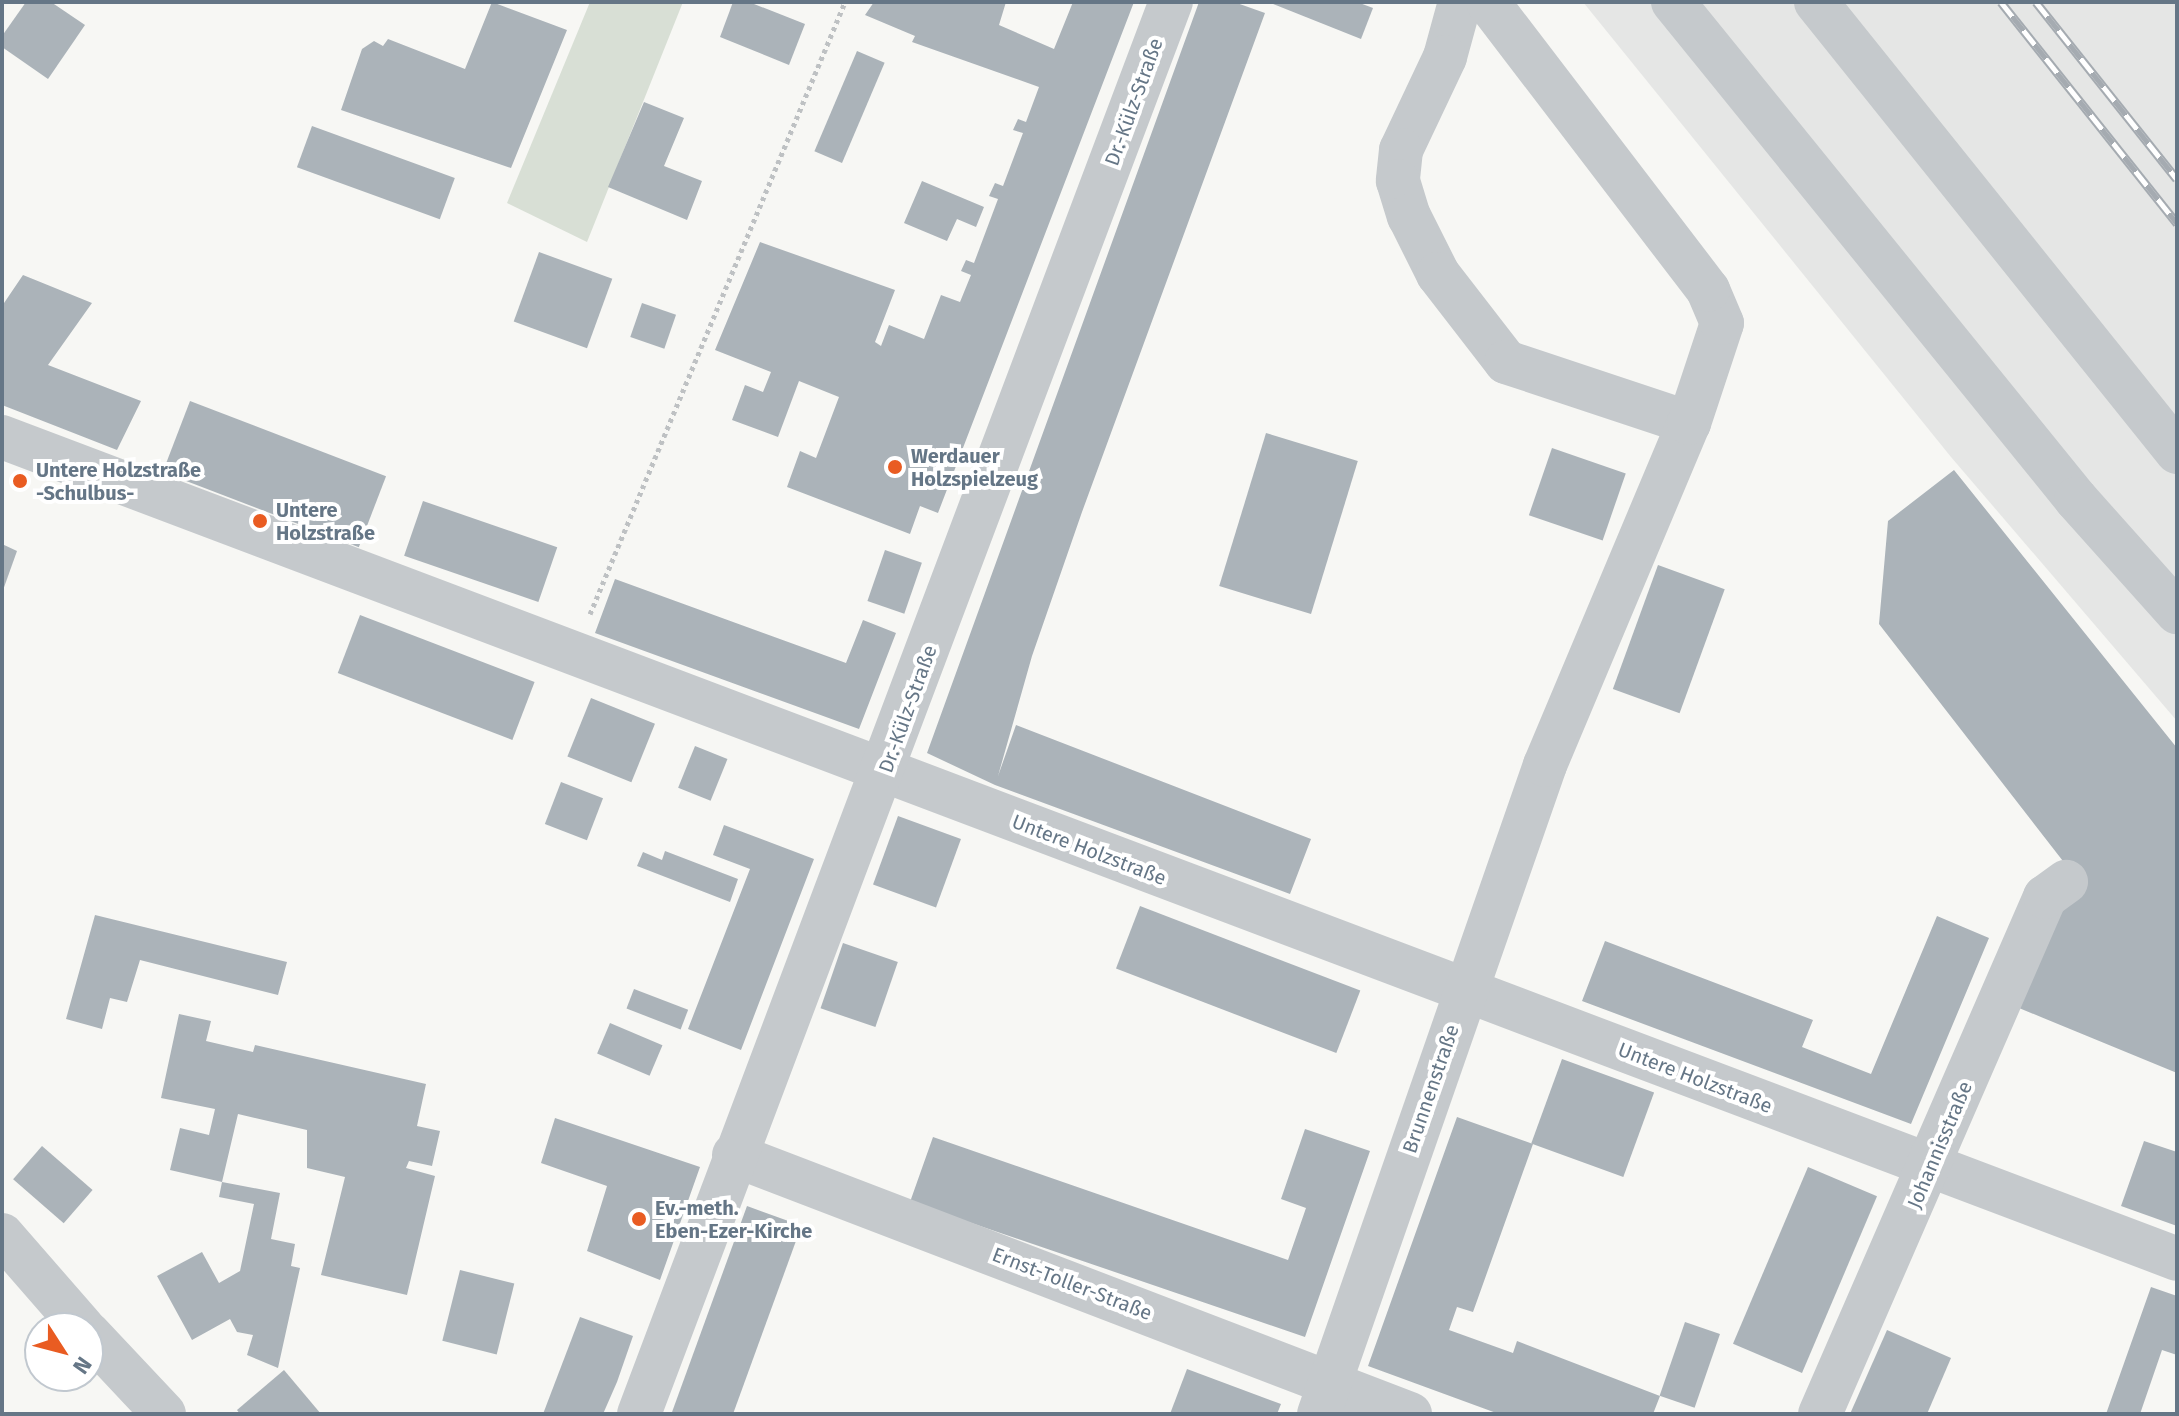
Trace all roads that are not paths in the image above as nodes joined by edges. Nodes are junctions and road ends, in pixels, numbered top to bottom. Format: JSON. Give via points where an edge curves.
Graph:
{"nodes":[{"id":1,"x":1171,"y":2,"type":"edge"},
{"id":2,"x":1460,"y":2,"type":"edge"},
{"id":3,"x":1488,"y":2,"type":"edge"},
{"id":4,"x":1673,"y":2,"type":"edge"},
{"id":5,"x":1816,"y":2,"type":"edge"},
{"id":6,"x":1689,"y":423,"type":"junction"},
{"id":7,"x":2,"y":437,"type":"edge"},
{"id":8,"x":2177,"y":452,"type":"edge"},
{"id":9,"x":2177,"y":612,"type":"edge"},
{"id":10,"x":884,"y":774,"type":"junction"},
{"id":11,"x":2066,"y":882,"type":"dead end"},
{"id":12,"x":1464,"y":991,"type":"junction"},
{"id":13,"x":734,"y":1155,"type":"junction"},
{"id":14,"x":1931,"y":1166,"type":"junction"},
{"id":15,"x":2,"y":1235,"type":"edge"},
{"id":16,"x":2177,"y":1259,"type":"edge"},
{"id":17,"x":69,"y":1312,"type":"edge"},
{"id":18,"x":104,"y":1350,"type":"edge"},
{"id":19,"x":1325,"y":1399,"type":"edge"},
{"id":20,"x":164,"y":1414,"type":"edge"},
{"id":21,"x":639,"y":1414,"type":"edge"},
{"id":22,"x":1410,"y":1414,"type":"edge"},
{"id":23,"x":1820,"y":1414,"type":"edge"}],
"edges":[{"from":1,"to":10,"type":"street","name":"Dr.-Külz-Straße"},
{"from":2,"to":6,"type":"street","via":[[1445,57],[1401,150],[1398,181],[1438,274],[1506,362]]},
{"from":3,"to":6,"type":"street","name":"Brunnenstraße","via":[[1708,290],[1722,323]]},
{"from":4,"to":9,"type":"street","via":[[2076,499]]},
{"from":5,"to":8,"type":"street"},
{"from":6,"to":12,"type":"street","name":"Brunnenstraße","via":[[1545,765]]},
{"from":7,"to":10,"type":"street","name":"Untere Holzstraße"},
{"from":10,"to":12,"type":"street","name":"Untere Holzstraße"},
{"from":10,"to":13,"type":"street","name":"Dr.-Külz-Straße"},
{"from":11,"to":14,"type":"street","name":"Johannisstraße","via":[[2045,897]]},
{"from":12,"to":14,"type":"street","name":"Untere Holzstraße"},
{"from":12,"to":19,"type":"street","name":"Brunnenstraße"},
{"from":13,"to":19,"type":"street","name":"Ernst-Toller-Straße"},
{"from":13,"to":21,"type":"street","name":"Dr.-Külz-Straße"},
{"from":14,"to":16,"type":"street","name":"Untere Holzstraße"},
{"from":14,"to":23,"type":"street","name":"Johannisstraße"},
{"from":15,"to":17,"type":"street"},
{"from":18,"to":20,"type":"street"},
{"from":19,"to":22,"type":"street","name":"Ernst-Toller-Straße"}]}
